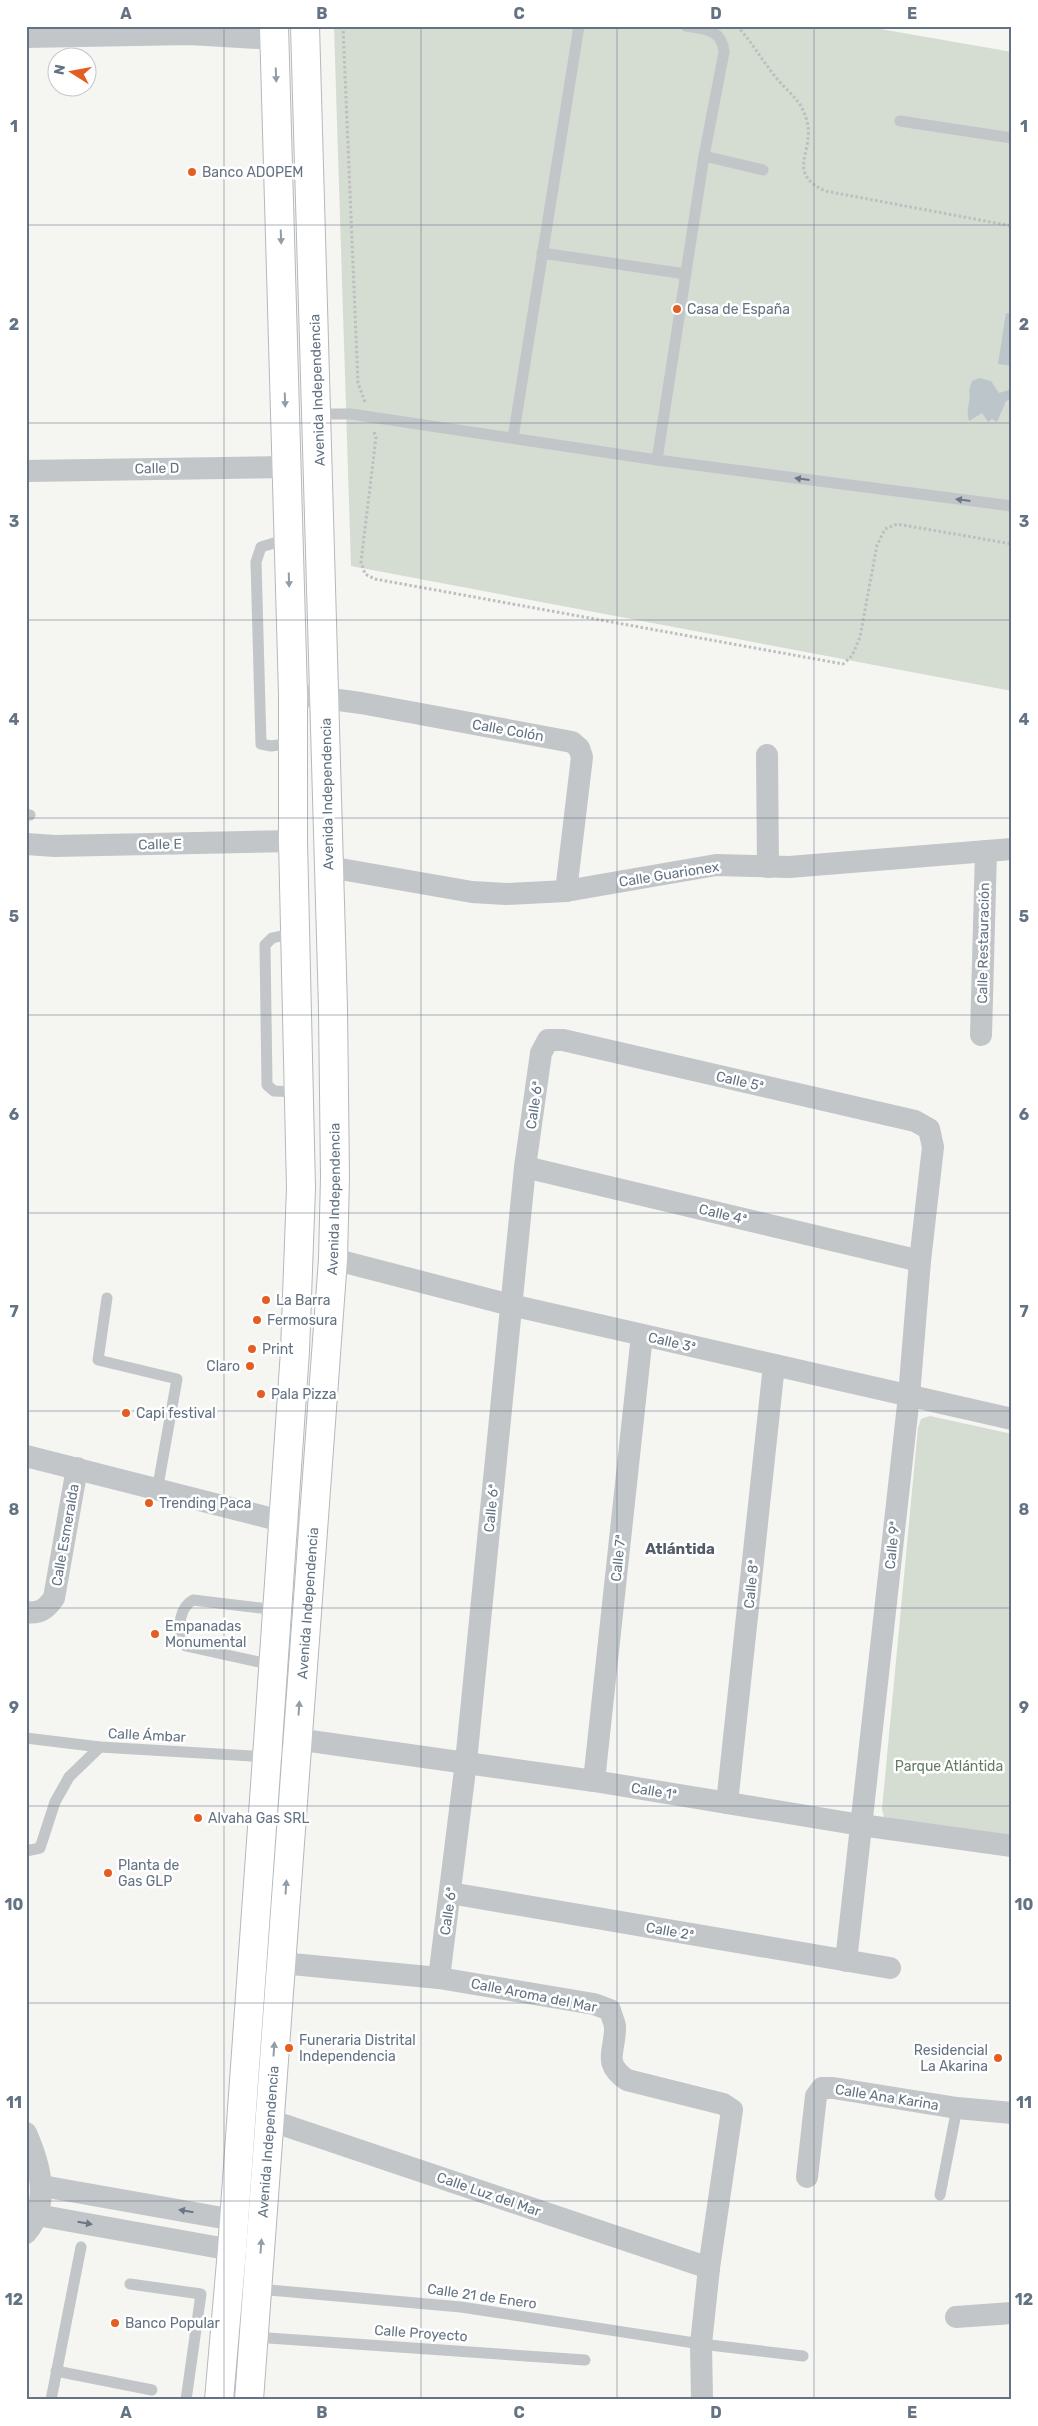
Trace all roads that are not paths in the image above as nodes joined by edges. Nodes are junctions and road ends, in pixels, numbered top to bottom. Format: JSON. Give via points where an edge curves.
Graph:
{"nodes":[{"id":1,"x":305,"y":26,"type":"edge"},
{"id":2,"x":578,"y":26,"type":"edge"},
{"id":3,"x":686,"y":26,"type":"edge"},
{"id":4,"x":275,"y":33,"type":"edge"},
{"id":5,"x":26,"y":37,"type":"edge"},
{"id":6,"x":900,"y":121,"type":"dead end"},
{"id":7,"x":1012,"y":138,"type":"edge"},
{"id":8,"x":704,"y":156,"type":"junction"},
{"id":9,"x":763,"y":170,"type":"dead end"},
{"id":10,"x":542,"y":253,"type":"junction"},
{"id":11,"x":686,"y":274,"type":"junction"},
{"id":12,"x":318,"y":414,"type":"junction"},
{"id":13,"x":513,"y":438,"type":"junction"},
{"id":14,"x":657,"y":460,"type":"junction"},
{"id":15,"x":287,"y":467,"type":"junction"},
{"id":16,"x":26,"y":471,"type":"edge"},
{"id":17,"x":1012,"y":506,"type":"edge"},
{"id":18,"x":287,"y":539,"type":"junction"},
{"id":19,"x":293,"y":694,"type":"junction"},
{"id":20,"x":324,"y":697,"type":"junction"},
{"id":21,"x":294,"y":743,"type":"junction"},
{"id":22,"x":767,"y":755,"type":"dead end"},
{"id":23,"x":293,"y":841,"type":"junction"},
{"id":24,"x":26,"y":844,"type":"edge"},
{"id":25,"x":1012,"y":849,"type":"edge"},
{"id":26,"x":986,"y":851,"type":"junction"},
{"id":27,"x":329,"y":867,"type":"junction"},
{"id":28,"x":768,"y":867,"type":"junction"},
{"id":29,"x":566,"y":891,"type":"junction"},
{"id":30,"x":981,"y":1035,"type":"dead end"},
{"id":31,"x":548,"y":1040,"type":"joint"},
{"id":32,"x":929,"y":1129,"type":"joint"},
{"id":33,"x":525,"y":1167,"type":"junction"},
{"id":34,"x":333,"y":1259,"type":"junction"},
{"id":35,"x":920,"y":1261,"type":"junction"},
{"id":36,"x":107,"y":1298,"type":"dead end"},
{"id":37,"x":511,"y":1305,"type":"junction"},
{"id":38,"x":642,"y":1335,"type":"junction"},
{"id":39,"x":774,"y":1365,"type":"junction"},
{"id":40,"x":909,"y":1396,"type":"junction"},
{"id":41,"x":1012,"y":1419,"type":"edge"},
{"id":42,"x":26,"y":1456,"type":"edge"},
{"id":43,"x":77,"y":1468,"type":"junction"},
{"id":44,"x":157,"y":1491,"type":"junction"},
{"id":45,"x":282,"y":1522,"type":"junction"},
{"id":46,"x":313,"y":1529,"type":"junction"},
{"id":47,"x":277,"y":1610,"type":"junction"},
{"id":48,"x":26,"y":1612,"type":"edge"},
{"id":49,"x":273,"y":1665,"type":"junction"},
{"id":50,"x":26,"y":1738,"type":"edge"},
{"id":51,"x":296,"y":1739,"type":"junction"},
{"id":52,"x":100,"y":1748,"type":"junction"},
{"id":53,"x":267,"y":1757,"type":"junction"},
{"id":54,"x":466,"y":1762,"type":"junction"},
{"id":55,"x":594,"y":1781,"type":"junction"},
{"id":56,"x":727,"y":1802,"type":"junction"},
{"id":57,"x":861,"y":1825,"type":"junction"},
{"id":58,"x":1012,"y":1846,"type":"edge"},
{"id":59,"x":26,"y":1851,"type":"edge"},
{"id":60,"x":450,"y":1893,"type":"junction"},
{"id":61,"x":846,"y":1961,"type":"junction"},
{"id":62,"x":281,"y":1963,"type":"junction"},
{"id":63,"x":890,"y":1968,"type":"dead end"},
{"id":64,"x":439,"y":1978,"type":"junction"},
{"id":65,"x":957,"y":2108,"type":"junction"},
{"id":66,"x":1012,"y":2113,"type":"edge"},
{"id":67,"x":269,"y":2120,"type":"junction"},
{"id":68,"x":26,"y":2133,"type":"edge"},
{"id":69,"x":807,"y":2177,"type":"dead end"},
{"id":70,"x":42,"y":2186,"type":"junction"},
{"id":71,"x":940,"y":2195,"type":"dead end"},
{"id":72,"x":234,"y":2220,"type":"junction"},
{"id":73,"x":32,"y":2224,"type":"edge"},
{"id":74,"x":81,"y":2246,"type":"dead end"},
{"id":75,"x":232,"y":2250,"type":"junction"},
{"id":76,"x":709,"y":2268,"type":"junction"},
{"id":77,"x":130,"y":2284,"type":"dead end"},
{"id":78,"x":258,"y":2289,"type":"junction"},
{"id":79,"x":214,"y":2296,"type":"junction"},
{"id":80,"x":1012,"y":2313,"type":"edge"},
{"id":81,"x":956,"y":2317,"type":"dead end"},
{"id":82,"x":254,"y":2337,"type":"junction"},
{"id":83,"x":701,"y":2344,"type":"junction"},
{"id":84,"x":803,"y":2356,"type":"dead end"},
{"id":85,"x":585,"y":2360,"type":"dead end"},
{"id":86,"x":56,"y":2371,"type":"junction"},
{"id":87,"x":152,"y":2390,"type":"dead end"},
{"id":88,"x":51,"y":2400,"type":"edge"},
{"id":89,"x":186,"y":2400,"type":"edge"},
{"id":90,"x":219,"y":2400,"type":"edge"},
{"id":91,"x":249,"y":2400,"type":"edge"},
{"id":92,"x":702,"y":2400,"type":"edge"}],
"edges":[{"from":1,"to":12,"type":"main road","name":"Avenida Independencia"},
{"from":2,"to":10,"type":"lane"},
{"from":3,"to":8,"type":"lane","via":[[711,30],[723,45]]},
{"from":4,"to":5,"type":"street"},
{"from":4,"to":15,"type":"main road","name":"Avenida Independencia","one_way":true},
{"from":6,"to":7,"type":"lane"},
{"from":8,"to":9,"type":"lane"},
{"from":8,"to":11,"type":"lane"},
{"from":10,"to":11,"type":"lane"},
{"from":10,"to":13,"type":"lane"},
{"from":11,"to":14,"type":"lane"},
{"from":12,"to":13,"type":"lane","via":[[368,417]]},
{"from":12,"to":20,"type":"main road","name":"Avenida Independencia"},
{"from":13,"to":14,"type":"lane"},
{"from":17,"to":14,"type":"lane","one_way":true},
{"from":15,"to":16,"type":"street","name":"Calle D"},
{"from":15,"to":18,"type":"main road","name":"Avenida Independencia"},
{"from":18,"to":19,"type":"main road","name":"Avenida Independencia","one_way":true},
{"from":18,"to":21,"type":"lane","via":[[262,547],[256,562],[261,744]]},
{"from":19,"to":20,"type":"street","name":"Calle Colón"},
{"from":19,"to":21,"type":"main road","name":"Avenida Independencia"},
{"from":20,"to":27,"type":"main road","name":"Avenida Independencia"},
{"from":20,"to":29,"type":"street","name":"Calle Colón","via":[[572,742],[582,757]]},
{"from":21,"to":23,"type":"main road","name":"Avenida Independencia"},
{"from":22,"to":28,"type":"street"},
{"from":23,"to":24,"type":"street","name":"Calle E"},
{"from":23,"to":45,"type":"main road","name":"Avenida Independencia","via":[[302,1154],[299,1271]]},
{"from":25,"to":26,"type":"street","name":"Calle Guarionex"},
{"from":26,"to":28,"type":"street","name":"Calle Guarionex"},
{"from":26,"to":30,"type":"street","name":"Calle Restauración"},
{"from":27,"to":29,"type":"street","name":"Calle Guarionex","via":[[472,892]]},
{"from":27,"to":34,"type":"main road","name":"Avenida Independencia","via":[[335,1177]]},
{"from":28,"to":29,"type":"street","name":"Calle Guarionex","via":[[716,865]]},
{"from":31,"to":32,"type":"street","name":"Calle 5ª","via":[[563,1040],[915,1121]]},
{"from":31,"to":33,"type":"street","name":"Calle 6ª","via":[[541,1053]]},
{"from":32,"to":35,"type":"street","name":"Calle 9ª","via":[[933,1147]]},
{"from":33,"to":35,"type":"street","name":"Calle 4ª"},
{"from":33,"to":37,"type":"street","name":"Calle 6ª"},
{"from":34,"to":37,"type":"street","name":"Calle 3ª"},
{"from":34,"to":46,"type":"main road","name":"Avenida Independencia"},
{"from":35,"to":40,"type":"street","name":"Calle 9ª"},
{"from":36,"to":44,"type":"lane","via":[[98,1360],[177,1379]]},
{"from":37,"to":38,"type":"street","name":"Calle 3ª"},
{"from":37,"to":54,"type":"street","name":"Calle 6ª"},
{"from":38,"to":39,"type":"street","name":"Calle 3ª"},
{"from":38,"to":55,"type":"street","name":"Calle 7ª"},
{"from":39,"to":40,"type":"street","name":"Calle 3ª"},
{"from":39,"to":56,"type":"street","name":"Calle 8ª"},
{"from":40,"to":41,"type":"street","name":"Calle 3ª"},
{"from":40,"to":57,"type":"street","name":"Calle 9ª"},
{"from":42,"to":43,"type":"street"},
{"from":43,"to":44,"type":"street"},
{"from":43,"to":48,"type":"street","name":"Calle Esmeralda","via":[[54,1598],[46,1609],[34,1614]]},
{"from":44,"to":45,"type":"street"},
{"from":45,"to":46,"type":"street"},
{"from":45,"to":47,"type":"main road","name":"Avenida Independencia"},
{"from":51,"to":46,"type":"main road","name":"Avenida Independencia","one_way":true},
{"from":47,"to":49,"type":"main road","name":"Avenida Independencia"},
{"from":47,"to":49,"type":"lane","via":[[193,1600],[184,1608],[180,1625],[180,1636],[186,1646]]},
{"from":49,"to":53,"type":"main road","name":"Avenida Independencia"},
{"from":50,"to":52,"type":"lane","name":"Calle Ámbar"},
{"from":51,"to":53,"type":"lane","via":[[285,1752]]},
{"from":51,"to":54,"type":"street","name":"Calle 1ª"},
{"from":62,"to":51,"type":"main road","name":"Avenida Independencia","one_way":true},
{"from":52,"to":53,"type":"lane","name":"Calle Ámbar"},
{"from":52,"to":59,"type":"lane","via":[[69,1777],[55,1802],[40,1848]]},
{"from":53,"to":72,"type":"main road","name":"Avenida Independencia"},
{"from":54,"to":55,"type":"street","name":"Calle 1ª"},
{"from":54,"to":60,"type":"street","name":"Calle 6ª"},
{"from":55,"to":56,"type":"street","name":"Calle 1ª"},
{"from":56,"to":57,"type":"street","name":"Calle 1ª"},
{"from":57,"to":58,"type":"street","name":"Calle 1ª"},
{"from":57,"to":61,"type":"street","name":"Calle 9ª"},
{"from":60,"to":61,"type":"street","name":"Calle 2ª"},
{"from":60,"to":64,"type":"street","name":"Calle 6ª"},
{"from":61,"to":63,"type":"street","name":"Calle 2ª"},
{"from":62,"to":64,"type":"street","name":"Calle Aroma del Mar"},
{"from":67,"to":62,"type":"main road","name":"Avenida Independencia","one_way":true},
{"from":64,"to":76,"type":"street","name":"Calle Aroma del Mar","via":[[594,2004],[610,2010],[614,2026],[611,2060],[616,2072],[627,2080],[723,2104],[732,2110]]},
{"from":65,"to":66,"type":"street","name":"Calle Ana Karina"},
{"from":65,"to":69,"type":"street","name":"Calle Ana Karina","via":[[822,2088],[816,2096]]},
{"from":65,"to":71,"type":"lane"},
{"from":67,"to":76,"type":"street","name":"Calle Luz del Mar"},
{"from":78,"to":67,"type":"main road","name":"Avenida Independencia","one_way":true},
{"from":68,"to":70,"type":"street"},
{"from":72,"to":70,"type":"street","one_way":true},
{"from":70,"to":73,"type":"street"},
{"from":72,"to":75,"type":"main road","name":"Avenida Independencia"},
{"from":73,"to":75,"type":"street","one_way":true},
{"from":74,"to":86,"type":"lane"},
{"from":75,"to":79,"type":"main road","name":"Avenida Independencia"},
{"from":76,"to":83,"type":"street","name":"Calle Aroma del Mar"},
{"from":77,"to":79,"type":"lane"},
{"from":78,"to":82,"type":"main road","name":"Avenida Independencia"},
{"from":78,"to":83,"type":"lane","name":"Calle 21 de Enero","via":[[461,2307]]},
{"from":79,"to":89,"type":"lane"},
{"from":79,"to":90,"type":"main road","name":"Avenida Independencia"},
{"from":80,"to":81,"type":"street"},
{"from":82,"to":85,"type":"lane","name":"Calle Proyecto"},
{"from":82,"to":91,"type":"main road","name":"Avenida Independencia"},
{"from":83,"to":84,"type":"lane","name":"Calle 21 de Enero"},
{"from":83,"to":92,"type":"street","name":"Calle Aroma del Mar"},
{"from":86,"to":87,"type":"lane"},
{"from":86,"to":88,"type":"lane"}]}
